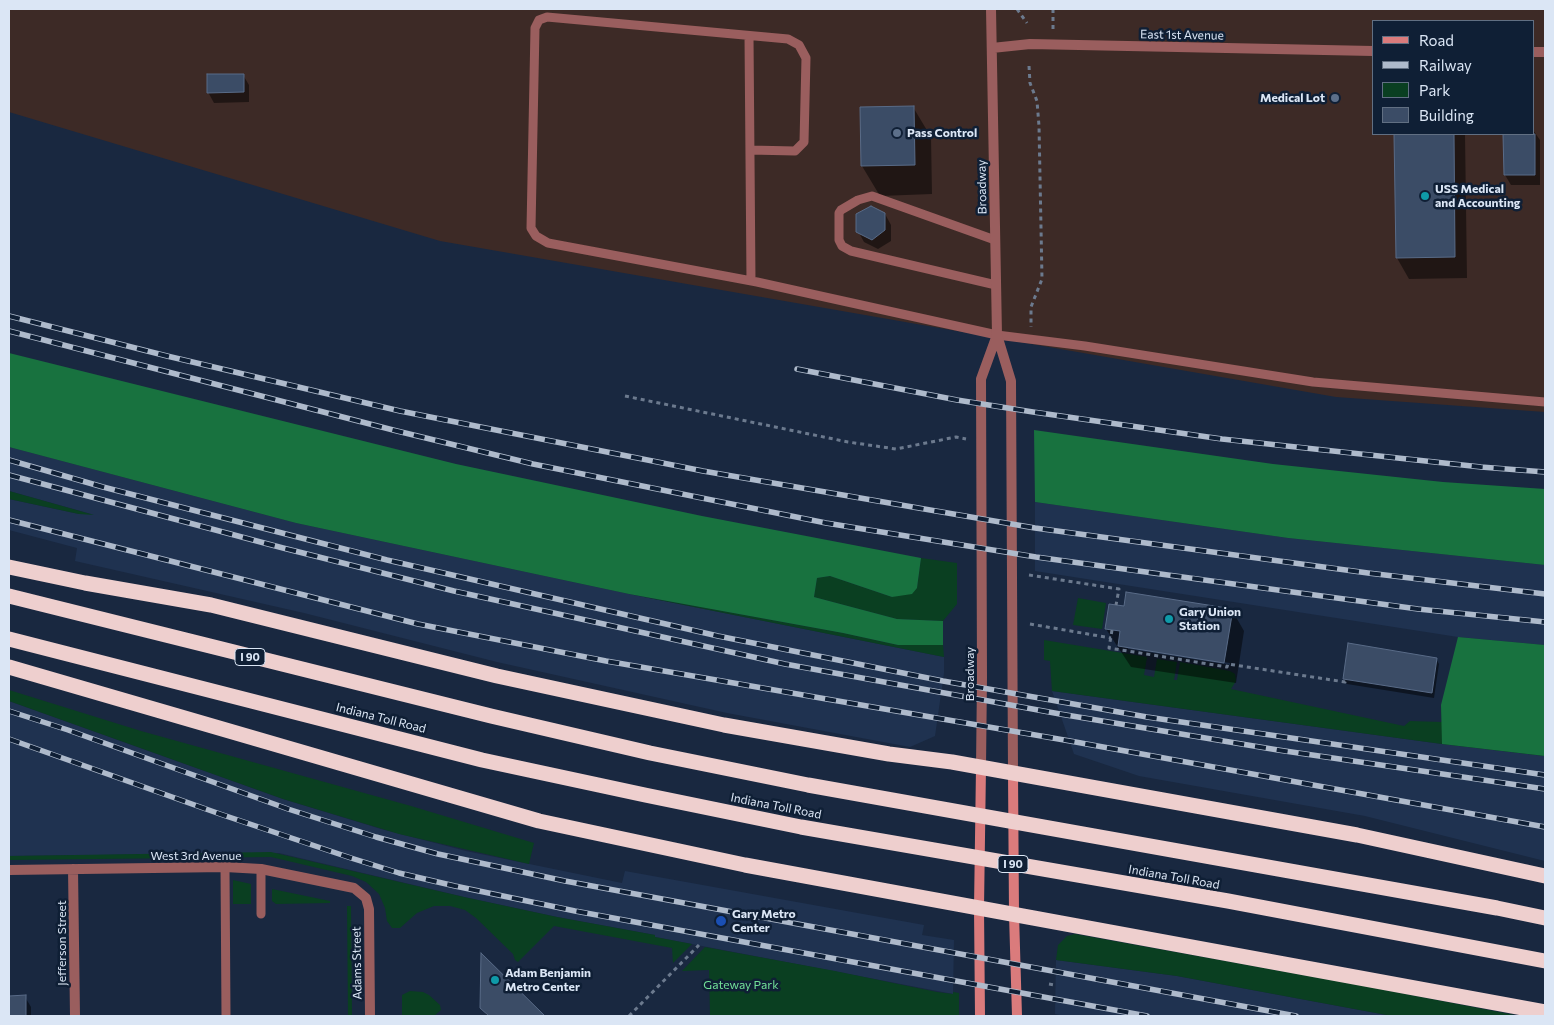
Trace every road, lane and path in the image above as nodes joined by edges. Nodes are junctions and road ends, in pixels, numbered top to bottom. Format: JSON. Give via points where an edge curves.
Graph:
{"nodes":[{"id":1,"x":991,"y":9,"type":"edge"},
{"id":2,"x":1017,"y":9,"type":"edge"},
{"id":3,"x":1053,"y":9,"type":"edge"},
{"id":4,"x":1027,"y":23,"type":"dead end"},
{"id":5,"x":1053,"y":29,"type":"dead end"},
{"id":6,"x":749,"y":36,"type":"junction"},
{"id":7,"x":992,"y":48,"type":"junction"},
{"id":8,"x":1372,"y":51,"type":"edge"},
{"id":9,"x":1029,"y":66,"type":"dead end"},
{"id":10,"x":750,"y":150,"type":"junction"},
{"id":11,"x":995,"y":240,"type":"junction"},
{"id":12,"x":751,"y":281,"type":"junction"},
{"id":13,"x":996,"y":285,"type":"junction"},
{"id":14,"x":997,"y":335,"type":"junction"},
{"id":15,"x":1031,"y":340,"type":"junction"},
{"id":16,"x":625,"y":396,"type":"dead end"},
{"id":17,"x":1545,"y":402,"type":"edge"},
{"id":18,"x":982,"y":441,"type":"junction"},
{"id":19,"x":9,"y":566,"type":"edge"},
{"id":20,"x":1029,"y":575,"type":"dead end"},
{"id":21,"x":9,"y":596,"type":"edge"},
{"id":22,"x":1116,"y":605,"type":"dead end"},
{"id":23,"x":1030,"y":624,"type":"dead end"},
{"id":24,"x":1112,"y":630,"type":"dead end"},
{"id":25,"x":1111,"y":638,"type":"junction"},
{"id":26,"x":9,"y":639,"type":"edge"},
{"id":27,"x":9,"y":667,"type":"edge"},
{"id":28,"x":1346,"y":680,"type":"dead end"},
{"id":29,"x":981,"y":768,"type":"junction"},
{"id":30,"x":1013,"y":773,"type":"junction"},
{"id":31,"x":225,"y":867,"type":"junction"},
{"id":32,"x":74,"y":869,"type":"junction"},
{"id":33,"x":261,"y":869,"type":"junction"},
{"id":34,"x":9,"y":870,"type":"edge"},
{"id":35,"x":1545,"y":876,"type":"edge"},
{"id":36,"x":979,"y":908,"type":"junction"},
{"id":37,"x":369,"y":909,"type":"joint"},
{"id":38,"x":261,"y":914,"type":"dead end"},
{"id":39,"x":1014,"y":914,"type":"junction"},
{"id":40,"x":1545,"y":918,"type":"edge"},
{"id":41,"x":698,"y":945,"type":"dead end"},
{"id":42,"x":1545,"y":961,"type":"edge"},
{"id":43,"x":1049,"y":984,"type":"dead end"},
{"id":44,"x":1056,"y":985,"type":"dead end"},
{"id":45,"x":1545,"y":1012,"type":"edge"},
{"id":46,"x":75,"y":1016,"type":"edge"},
{"id":47,"x":226,"y":1016,"type":"edge"},
{"id":48,"x":370,"y":1016,"type":"edge"},
{"id":49,"x":629,"y":1016,"type":"edge"},
{"id":50,"x":980,"y":1016,"type":"edge"},
{"id":51,"x":1017,"y":1016,"type":"edge"}],
"edges":[{"from":1,"to":7,"type":"street","name":"Broadway"},
{"from":2,"to":4,"type":"path"},
{"from":3,"to":5,"type":"path"},
{"from":6,"to":10,"type":"lane"},
{"from":6,"to":10,"type":"lane","via":[[788,39],[799,45],[806,58],[804,142],[795,151]]},
{"from":6,"to":12,"type":"lane","via":[[547,17],[539,20],[535,28],[531,228],[536,236],[548,243]]},
{"from":7,"to":8,"type":"street","name":"East 1st Avenue","via":[[1030,44]]},
{"from":7,"to":11,"type":"street","name":"Broadway"},
{"from":9,"to":15,"type":"path","via":[[1039,126],[1042,279],[1031,307]]},
{"from":10,"to":12,"type":"lane"},
{"from":11,"to":13,"type":"street","name":"Broadway"},
{"from":11,"to":13,"type":"lane","via":[[872,196],[858,200],[839,213],[838,240],[842,246]]},
{"from":12,"to":14,"type":"lane"},
{"from":13,"to":14,"type":"street","name":"Broadway"},
{"from":14,"to":15,"type":"lane"},
{"from":14,"to":18,"type":"street","name":"Broadway","via":[[981,379]]},
{"from":14,"to":30,"type":"street","name":"Broadway","via":[[1011,381]]},
{"from":15,"to":17,"type":"lane","via":[[1313,382]]},
{"from":16,"to":18,"type":"path","via":[[896,449],[956,437]]},
{"from":18,"to":29,"type":"street","name":"Broadway"},
{"from":19,"to":29,"type":"highway","via":[[212,605],[497,676],[724,725]]},
{"from":20,"to":22,"type":"path","via":[[1119,589]]},
{"from":21,"to":40,"type":"highway","number":"I 90","via":[[650,753],[808,785]]},
{"from":23,"to":25,"type":"path"},
{"from":24,"to":25,"type":"path"},
{"from":25,"to":28,"type":"path","via":[[1109,648],[1228,667],[1228,664]]},
{"from":26,"to":42,"type":"highway","name":"Indiana Toll Road","number":"I 90","via":[[482,760],[645,795],[801,827],[1228,901]]},
{"from":27,"to":36,"type":"highway","via":[[539,821],[745,865]]},
{"from":29,"to":30,"type":"highway"},
{"from":29,"to":36,"type":"main road","name":"Broadway"},
{"from":30,"to":35,"type":"highway","via":[[1357,835]]},
{"from":30,"to":39,"type":"main road","name":"Broadway"},
{"from":31,"to":32,"type":"street","name":"West 3rd Avenue"},
{"from":31,"to":33,"type":"street","name":"West 3rd Avenue"},
{"from":31,"to":47,"type":"lane"},
{"from":32,"to":34,"type":"street","name":"West 3rd Avenue"},
{"from":32,"to":46,"type":"street","name":"Jefferson Street"},
{"from":33,"to":37,"type":"street","name":"West 3rd Avenue","via":[[354,888],[366,898]]},
{"from":33,"to":38,"type":"lane"},
{"from":36,"to":39,"type":"highway"},
{"from":36,"to":50,"type":"main road","name":"Broadway"},
{"from":37,"to":48,"type":"street","name":"Adams Street"},
{"from":39,"to":45,"type":"highway"},
{"from":39,"to":51,"type":"main road","name":"Broadway"},
{"from":41,"to":49,"type":"path"},
{"from":43,"to":44,"type":"path"}]}
